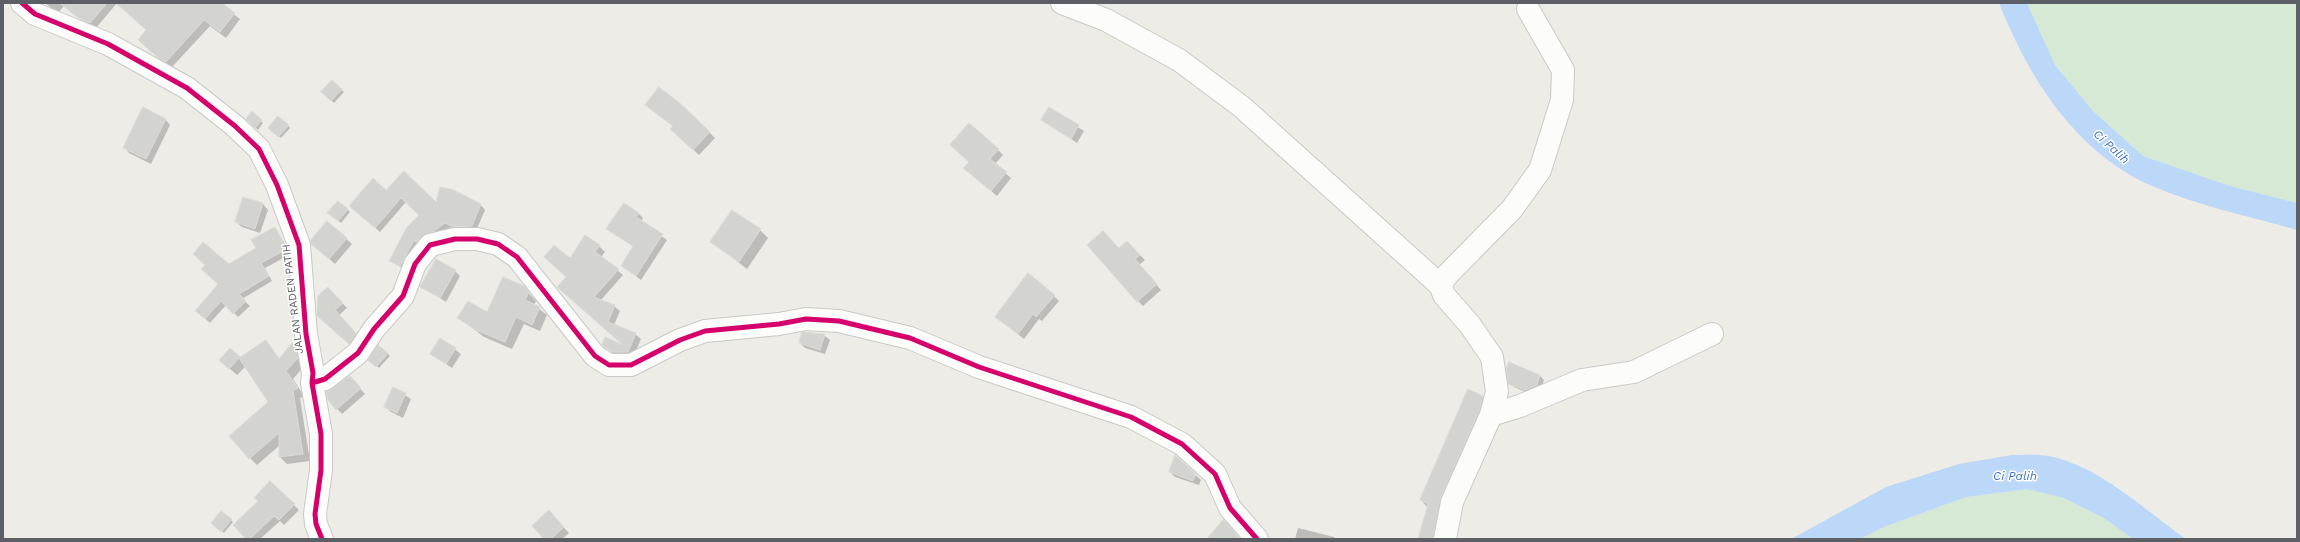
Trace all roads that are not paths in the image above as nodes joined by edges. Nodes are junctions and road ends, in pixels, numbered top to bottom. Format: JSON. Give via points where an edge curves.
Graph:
{"nodes":[{"id":1,"x":22,"y":3,"type":"edge"},
{"id":2,"x":1062,"y":3,"type":"edge"},
{"id":3,"x":1528,"y":9,"type":"dead end"},
{"id":4,"x":1440,"y":285,"type":"junction"},
{"id":5,"x":1712,"y":334,"type":"dead end"},
{"id":6,"x":312,"y":384,"type":"junction"},
{"id":7,"x":1491,"y":415,"type":"junction"},
{"id":8,"x":322,"y":539,"type":"edge"},
{"id":9,"x":1257,"y":539,"type":"edge"},
{"id":10,"x":1445,"y":539,"type":"edge"}],
"edges":[{"from":1,"to":6,"type":"street","name":"JALAN RADEN PATIH","via":[[35,14],[108,44],[187,88],[235,126],[259,150],[278,185],[299,245],[306,334],[313,373]]},
{"from":2,"to":4,"type":"street","via":[[1106,20],[1179,60],[1242,107]]},
{"from":3,"to":4,"type":"street","via":[[1563,70],[1562,100],[1540,170],[1512,209]]},
{"from":4,"to":7,"type":"street","via":[[1444,295],[1470,325],[1492,357],[1496,392]]},
{"from":5,"to":7,"type":"street","via":[[1634,372],[1582,380],[1520,406]]},
{"from":6,"to":8,"type":"street","name":"JALAN RADEN PATIH","via":[[321,434],[321,470],[315,514]]},
{"from":6,"to":9,"type":"street","via":[[325,379],[358,353],[374,329],[403,296],[416,264],[430,245],[455,239],[477,239],[498,244],[517,257],[595,356],[609,365],[631,365],[680,340],[705,331],[806,319],[839,321],[910,338],[979,367],[1131,417],[1182,444],[1215,474],[1230,508]]},
{"from":7,"to":10,"type":"street","via":[[1452,502]]}]}
